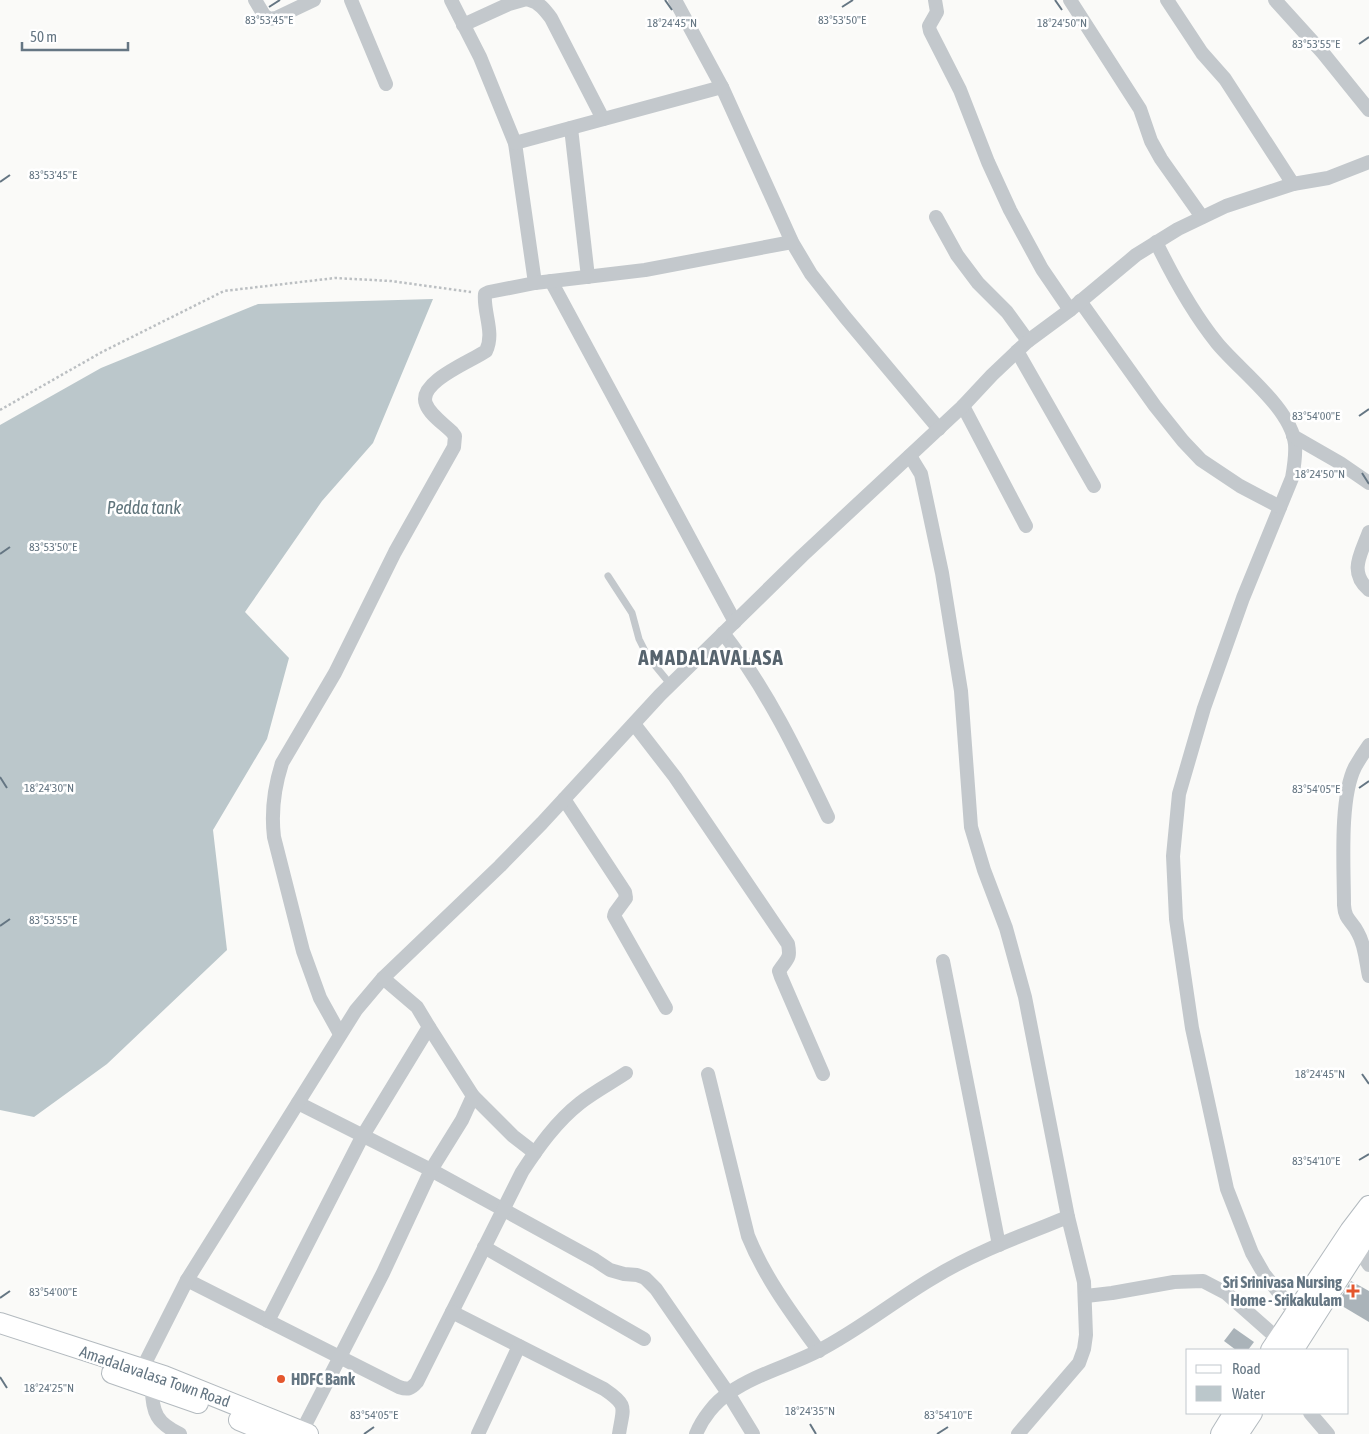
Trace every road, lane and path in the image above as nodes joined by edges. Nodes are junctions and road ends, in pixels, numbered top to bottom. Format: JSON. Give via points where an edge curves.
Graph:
{"nodes":[{"id":1,"x":255,"y":0,"type":"edge"},
{"id":2,"x":314,"y":0,"type":"edge"},
{"id":3,"x":351,"y":0,"type":"edge"},
{"id":4,"x":451,"y":0,"type":"edge"},
{"id":5,"x":523,"y":0,"type":"edge"},
{"id":6,"x":529,"y":0,"type":"edge"},
{"id":7,"x":675,"y":0,"type":"edge"},
{"id":8,"x":935,"y":0,"type":"edge"},
{"id":9,"x":1070,"y":0,"type":"edge"},
{"id":10,"x":1167,"y":0,"type":"edge"},
{"id":11,"x":1275,"y":0,"type":"edge"},
{"id":12,"x":463,"y":25,"type":"junction"},
{"id":13,"x":386,"y":84,"type":"dead end"},
{"id":14,"x":722,"y":87,"type":"junction"},
{"id":15,"x":1369,"y":110,"type":"edge"},
{"id":16,"x":603,"y":119,"type":"junction"},
{"id":17,"x":571,"y":128,"type":"junction"},
{"id":18,"x":514,"y":143,"type":"junction"},
{"id":19,"x":1369,"y":162,"type":"edge"},
{"id":20,"x":1293,"y":184,"type":"junction"},
{"id":21,"x":936,"y":217,"type":"dead end"},
{"id":22,"x":1202,"y":217,"type":"junction"},
{"id":23,"x":792,"y":242,"type":"junction"},
{"id":24,"x":1156,"y":242,"type":"junction"},
{"id":25,"x":588,"y":277,"type":"junction"},
{"id":26,"x":551,"y":282,"type":"junction"},
{"id":27,"x":535,"y":283,"type":"junction"},
{"id":28,"x":485,"y":294,"type":"junction"},
{"id":29,"x":1075,"y":306,"type":"junction"},
{"id":30,"x":1028,"y":341,"type":"junction"},
{"id":31,"x":1017,"y":351,"type":"junction"},
{"id":32,"x":963,"y":406,"type":"junction"},
{"id":33,"x":0,"y":410,"type":"edge"},
{"id":34,"x":939,"y":429,"type":"junction"},
{"id":35,"x":1293,"y":436,"type":"junction"},
{"id":36,"x":910,"y":456,"type":"junction"},
{"id":37,"x":1369,"y":483,"type":"edge"},
{"id":38,"x":1094,"y":486,"type":"dead end"},
{"id":39,"x":1280,"y":507,"type":"junction"},
{"id":40,"x":1026,"y":526,"type":"dead end"},
{"id":41,"x":1369,"y":532,"type":"edge"},
{"id":42,"x":608,"y":576,"type":"dead end"},
{"id":43,"x":1369,"y":590,"type":"edge"},
{"id":44,"x":735,"y":622,"type":"junction"},
{"id":45,"x":723,"y":633,"type":"junction"},
{"id":46,"x":671,"y":685,"type":"junction"},
{"id":47,"x":634,"y":724,"type":"junction"},
{"id":48,"x":1369,"y":745,"type":"edge"},
{"id":49,"x":564,"y":799,"type":"junction"},
{"id":50,"x":828,"y":817,"type":"dead end"},
{"id":51,"x":943,"y":961,"type":"dead end"},
{"id":52,"x":1369,"y":976,"type":"edge"},
{"id":53,"x":383,"y":978,"type":"junction"},
{"id":54,"x":666,"y":1008,"type":"dead end"},
{"id":55,"x":430,"y":1027,"type":"junction"},
{"id":56,"x":340,"y":1034,"type":"junction"},
{"id":57,"x":626,"y":1073,"type":"dead end"},
{"id":58,"x":708,"y":1074,"type":"dead end"},
{"id":59,"x":823,"y":1074,"type":"dead end"},
{"id":60,"x":473,"y":1096,"type":"junction"},
{"id":61,"x":298,"y":1103,"type":"junction"},
{"id":62,"x":362,"y":1136,"type":"junction"},
{"id":63,"x":535,"y":1152,"type":"junction"},
{"id":64,"x":431,"y":1170,"type":"junction"},
{"id":65,"x":1369,"y":1206,"type":"edge"},
{"id":66,"x":503,"y":1210,"type":"junction"},
{"id":67,"x":1068,"y":1217,"type":"junction"},
{"id":68,"x":999,"y":1245,"type":"junction"},
{"id":69,"x":484,"y":1248,"type":"junction"},
{"id":70,"x":1365,"y":1248,"type":"edge"},
{"id":71,"x":187,"y":1280,"type":"junction"},
{"id":72,"x":1086,"y":1296,"type":"junction"},
{"id":73,"x":452,"y":1312,"type":"junction"},
{"id":74,"x":1295,"y":1313,"type":"junction"},
{"id":75,"x":268,"y":1321,"type":"junction"},
{"id":76,"x":0,"y":1323,"type":"edge"},
{"id":77,"x":0,"y":1335,"type":"edge"},
{"id":78,"x":644,"y":1339,"type":"dead end"},
{"id":79,"x":519,"y":1346,"type":"junction"},
{"id":80,"x":1280,"y":1347,"type":"edge"},
{"id":81,"x":819,"y":1351,"type":"junction"},
{"id":82,"x":339,"y":1357,"type":"junction"},
{"id":83,"x":143,"y":1380,"type":"junction"},
{"id":84,"x":728,"y":1393,"type":"junction"},
{"id":85,"x":1233,"y":1414,"type":"edge"},
{"id":86,"x":1251,"y":1414,"type":"edge"},
{"id":87,"x":1311,"y":1414,"type":"edge"},
{"id":88,"x":305,"y":1433,"type":"edge"},
{"id":89,"x":623,"y":1433,"type":"edge"},
{"id":90,"x":180,"y":1434,"type":"edge"},
{"id":91,"x":272,"y":1434,"type":"edge"},
{"id":92,"x":478,"y":1434,"type":"edge"},
{"id":93,"x":696,"y":1434,"type":"edge"},
{"id":94,"x":754,"y":1434,"type":"edge"},
{"id":95,"x":1018,"y":1434,"type":"edge"},
{"id":96,"x":1221,"y":1434,"type":"edge"},
{"id":97,"x":1238,"y":1434,"type":"edge"},
{"id":98,"x":1328,"y":1434,"type":"edge"}],
"edges":[{"from":1,"to":2,"type":"street","via":[[269,19]]},
{"from":3,"to":13,"type":"street"},
{"from":4,"to":12,"type":"street"},
{"from":5,"to":12,"type":"street"},
{"from":6,"to":16,"type":"street","via":[[542,7],[551,18]]},
{"from":7,"to":14,"type":"street"},
{"from":8,"to":29,"type":"street","via":[[937,12],[929,26],[930,31],[962,95],[988,162],[1042,269]]},
{"from":9,"to":22,"type":"street","via":[[1140,110],[1161,159]]},
{"from":10,"to":20,"type":"street","via":[[1202,53],[1225,79]]},
{"from":11,"to":15,"type":"street"},
{"from":12,"to":18,"type":"street","via":[[480,57]]},
{"from":14,"to":16,"type":"street"},
{"from":14,"to":23,"type":"street"},
{"from":16,"to":17,"type":"street"},
{"from":17,"to":18,"type":"street"},
{"from":17,"to":25,"type":"street"},
{"from":18,"to":27,"type":"street"},
{"from":19,"to":20,"type":"street","via":[[1328,178]]},
{"from":20,"to":22,"type":"street"},
{"from":21,"to":30,"type":"street","via":[[957,255]]},
{"from":22,"to":24,"type":"street"},
{"from":23,"to":25,"type":"street","via":[[644,270]]},
{"from":23,"to":34,"type":"street","via":[[811,274],[839,310]]},
{"from":24,"to":29,"type":"street"},
{"from":24,"to":35,"type":"street","via":[[1175,281],[1217,343],[1271,400]]},
{"from":25,"to":26,"type":"street"},
{"from":26,"to":27,"type":"street"},
{"from":26,"to":44,"type":"street"},
{"from":27,"to":28,"type":"street"},
{"from":28,"to":33,"type":"path","via":[[390,281],[335,278],[224,291],[102,352]]},
{"from":28,"to":56,"type":"street","via":[[490,338],[486,351],[443,376],[429,388],[425,398],[430,410],[455,436],[454,447],[277,777],[272,819],[281,868],[303,951],[320,998]]},
{"from":29,"to":30,"type":"street"},
{"from":29,"to":39,"type":"street","via":[[1201,460]]},
{"from":30,"to":31,"type":"street"},
{"from":31,"to":32,"type":"street"},
{"from":31,"to":38,"type":"street"},
{"from":32,"to":34,"type":"street"},
{"from":32,"to":40,"type":"street"},
{"from":34,"to":36,"type":"street"},
{"from":35,"to":37,"type":"street"},
{"from":35,"to":39,"type":"street","via":[[1295,460],[1292,478]]},
{"from":36,"to":44,"type":"street"},
{"from":36,"to":67,"type":"street","via":[[921,474],[942,573],[961,691],[971,827],[1006,928],[1025,997]]},
{"from":39,"to":74,"type":"street","via":[[1204,708],[1179,794],[1173,856],[1176,919],[1192,1028],[1227,1189],[1252,1253]]},
{"from":41,"to":43,"type":"street","via":[[1357,574]]},
{"from":42,"to":46,"type":"lane","via":[[632,613],[648,657]]},
{"from":44,"to":45,"type":"street"},
{"from":45,"to":46,"type":"street"},
{"from":45,"to":50,"type":"street","via":[[766,696]]},
{"from":46,"to":47,"type":"street"},
{"from":47,"to":49,"type":"street"},
{"from":47,"to":59,"type":"street","via":[[675,777],[788,944],[789,960],[779,970]]},
{"from":48,"to":52,"type":"street","via":[[1354,768],[1344,822],[1345,914],[1357,931]]},
{"from":49,"to":53,"type":"street","via":[[500,866]]},
{"from":49,"to":54,"type":"street","via":[[625,892],[626,898],[614,916]]},
{"from":51,"to":68,"type":"street"},
{"from":53,"to":55,"type":"street","via":[[418,1007]]},
{"from":53,"to":56,"type":"street"},
{"from":55,"to":60,"type":"street"},
{"from":55,"to":62,"type":"street"},
{"from":56,"to":61,"type":"street"},
{"from":57,"to":63,"type":"street","via":[[581,1102],[561,1120]]},
{"from":58,"to":81,"type":"street","via":[[756,1257],[777,1294]]},
{"from":60,"to":63,"type":"street","via":[[513,1136]]},
{"from":60,"to":64,"type":"street"},
{"from":61,"to":62,"type":"street"},
{"from":61,"to":71,"type":"street"},
{"from":62,"to":64,"type":"street"},
{"from":62,"to":75,"type":"street"},
{"from":63,"to":66,"type":"street"},
{"from":64,"to":66,"type":"street"},
{"from":64,"to":82,"type":"street"},
{"from":65,"to":74,"type":"main road"},
{"from":66,"to":69,"type":"street"},
{"from":66,"to":84,"type":"street","via":[[610,1270],[645,1278]]},
{"from":67,"to":68,"type":"street"},
{"from":67,"to":72,"type":"street"},
{"from":68,"to":81,"type":"street","via":[[936,1276]]},
{"from":69,"to":73,"type":"street"},
{"from":69,"to":78,"type":"street"},
{"from":70,"to":80,"type":"main road"},
{"from":71,"to":75,"type":"street"},
{"from":71,"to":83,"type":"street"},
{"from":72,"to":80,"type":"street","via":[[1174,1282],[1203,1282],[1226,1293]]},
{"from":72,"to":95,"type":"street","via":[[1086,1335],[1079,1363]]},
{"from":73,"to":79,"type":"street"},
{"from":73,"to":82,"type":"street","via":[[412,1388],[399,1387]]},
{"from":74,"to":80,"type":"main road"},
{"from":75,"to":82,"type":"street"},
{"from":76,"to":83,"type":"main road","name":"Amadalavalasa Town Road"},
{"from":77,"to":83,"type":"main road","name":"Amadalavalasa Town Road"},
{"from":79,"to":89,"type":"street","via":[[619,1398],[624,1407]]},
{"from":79,"to":92,"type":"street"},
{"from":81,"to":84,"type":"street"},
{"from":82,"to":88,"type":"street"},
{"from":83,"to":88,"type":"main road","name":"Amadalavalasa Town Road","via":[[228,1401]]},
{"from":83,"to":90,"type":"street","via":[[160,1423]]},
{"from":83,"to":91,"type":"main road","name":"Amadalavalasa Town Road"},
{"from":84,"to":93,"type":"street","via":[[701,1423]]},
{"from":84,"to":94,"type":"street"},
{"from":85,"to":96,"type":"main road"},
{"from":86,"to":97,"type":"main road"},
{"from":87,"to":98,"type":"street"}]}
